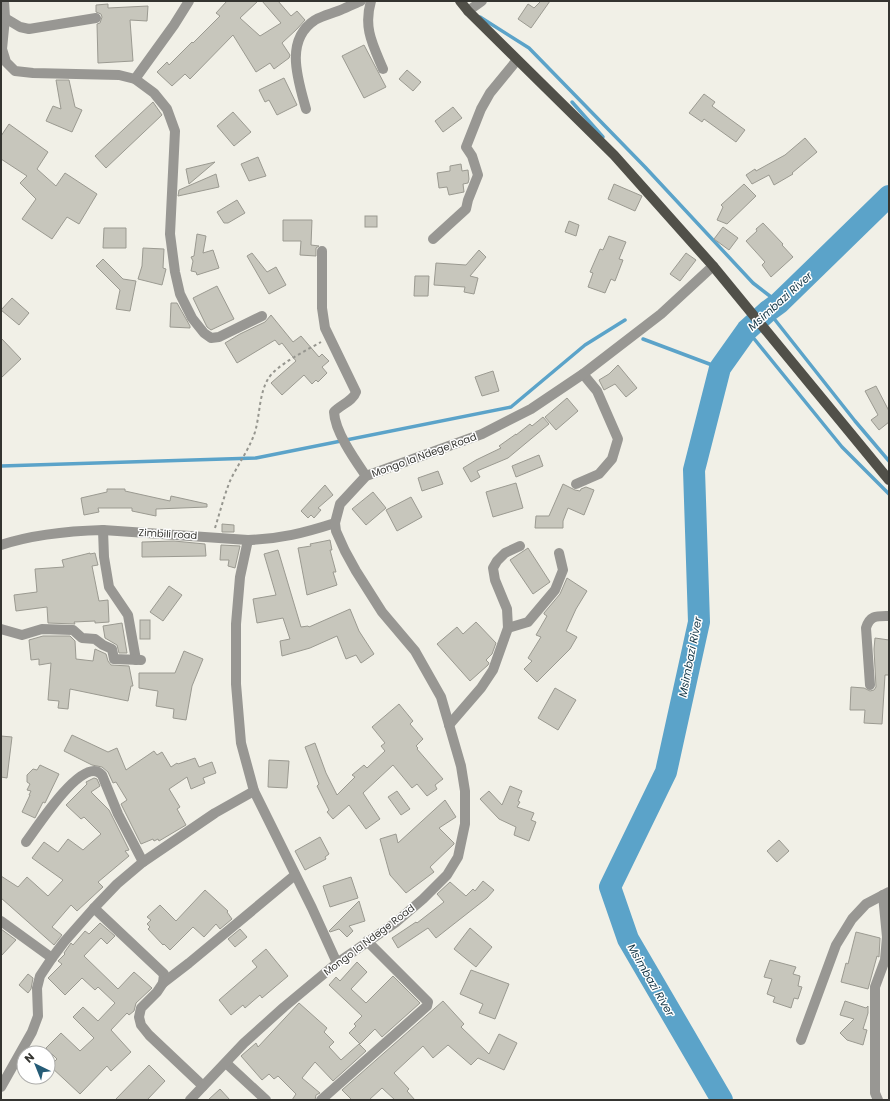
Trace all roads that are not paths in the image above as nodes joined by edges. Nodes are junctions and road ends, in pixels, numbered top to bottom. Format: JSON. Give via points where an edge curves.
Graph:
{"nodes":[{"id":1,"x":4,"y":1,"type":"edge"},
{"id":2,"x":189,"y":1,"type":"edge"},
{"id":3,"x":361,"y":1,"type":"edge"},
{"id":4,"x":371,"y":1,"type":"edge"},
{"id":5,"x":460,"y":1,"type":"edge"},
{"id":6,"x":482,"y":1,"type":"edge"},
{"id":7,"x":468,"y":11,"type":"junction"},
{"id":8,"x":5,"y":18,"type":"junction"},
{"id":9,"x":96,"y":18,"type":"dead end"},
{"id":10,"x":518,"y":60,"type":"junction"},
{"id":11,"x":383,"y":69,"type":"dead end"},
{"id":12,"x":135,"y":79,"type":"junction"},
{"id":13,"x":306,"y":109,"type":"dead end"},
{"id":14,"x":433,"y":240,"type":"dead end"},
{"id":15,"x":322,"y":251,"type":"dead end"},
{"id":16,"x":714,"y":266,"type":"junction"},
{"id":17,"x":262,"y":316,"type":"dead end"},
{"id":18,"x":583,"y":374,"type":"junction"},
{"id":19,"x":366,"y":476,"type":"junction"},
{"id":20,"x":889,"y":480,"type":"edge"},
{"id":21,"x":576,"y":484,"type":"dead end"},
{"id":22,"x":335,"y":523,"type":"junction"},
{"id":23,"x":103,"y":530,"type":"junction"},
{"id":24,"x":248,"y":540,"type":"junction"},
{"id":25,"x":1,"y":545,"type":"edge"},
{"id":26,"x":520,"y":546,"type":"dead end"},
{"id":27,"x":559,"y":553,"type":"dead end"},
{"id":28,"x":889,"y":616,"type":"edge"},
{"id":29,"x":508,"y":628,"type":"junction"},
{"id":30,"x":1,"y":629,"type":"edge"},
{"id":31,"x":870,"y":685,"type":"dead end"},
{"id":32,"x":449,"y":725,"type":"junction"},
{"id":33,"x":254,"y":791,"type":"junction"},
{"id":34,"x":26,"y":842,"type":"dead end"},
{"id":35,"x":143,"y":862,"type":"junction"},
{"id":36,"x":295,"y":875,"type":"junction"},
{"id":37,"x":886,"y":894,"type":"edge"},
{"id":38,"x":94,"y":908,"type":"junction"},
{"id":39,"x":1,"y":921,"type":"edge"},
{"id":40,"x":367,"y":941,"type":"junction"},
{"id":41,"x":52,"y":958,"type":"junction"},
{"id":42,"x":337,"y":963,"type":"junction"},
{"id":43,"x":163,"y":983,"type":"junction"},
{"id":44,"x":802,"y":1040,"type":"dead end"},
{"id":45,"x":226,"y":1063,"type":"junction"},
{"id":46,"x":1,"y":1086,"type":"edge"},
{"id":47,"x":203,"y":1086,"type":"junction"},
{"id":48,"x":190,"y":1100,"type":"edge"},
{"id":49,"x":266,"y":1100,"type":"edge"},
{"id":50,"x":320,"y":1100,"type":"edge"},
{"id":51,"x":878,"y":1100,"type":"edge"}],
"edges":[{"from":1,"to":8,"type":"street"},
{"from":2,"to":12,"type":"street"},
{"from":3,"to":13,"type":"street","via":[[315,20],[300,35],[296,51],[296,73]]},
{"from":4,"to":11,"type":"street","via":[[368,10],[368,32]]},
{"from":5,"to":7,"type":"main road"},
{"from":6,"to":7,"type":"street"},
{"from":7,"to":10,"type":"main road"},
{"from":8,"to":9,"type":"street","via":[[29,29]]},
{"from":8,"to":12,"type":"street","via":[[2,49],[6,62],[15,71],[33,74],[119,75]]},
{"from":10,"to":14,"type":"street","via":[[490,93],[466,147],[478,175],[466,209]]},
{"from":10,"to":16,"type":"main road","via":[[614,155]]},
{"from":12,"to":17,"type":"street","via":[[154,93],[167,110],[175,131],[170,234],[180,294],[192,318],[211,338]]},
{"from":15,"to":19,"type":"street","via":[[322,308],[325,328],[356,392],[338,407],[334,412],[334,418],[348,448]]},
{"from":16,"to":18,"type":"street","name":"Mongo la Ndege Road","via":[[661,314]]},
{"from":16,"to":20,"type":"main road"},
{"from":18,"to":19,"type":"street","name":"Mongo la Ndege Road","via":[[531,409],[482,434]]},
{"from":18,"to":21,"type":"street","via":[[597,391],[618,438],[612,459],[599,474]]},
{"from":19,"to":22,"type":"street","name":"Mongo la Ndege Road","via":[[340,504]]},
{"from":22,"to":24,"type":"street","name":"Zimbili road","via":[[304,533]]},
{"from":22,"to":32,"type":"street","name":"Mongo la Ndege Road","via":[[336,531],[356,572],[382,612],[415,652],[441,697]]},
{"from":23,"to":24,"type":"street","name":"Zimbili road"},
{"from":23,"to":25,"type":"street","name":"Zimbili road","via":[[52,533],[21,538]]},
{"from":23,"to":30,"type":"street","via":[[109,587],[128,615],[139,660],[114,659],[112,649],[95,640],[82,638],[73,630],[42,629],[22,635]]},
{"from":24,"to":33,"type":"street","via":[[240,577],[236,624],[236,684],[241,743]]},
{"from":26,"to":29,"type":"street","via":[[496,561],[493,568],[507,609]]},
{"from":27,"to":29,"type":"street","via":[[564,570],[554,590],[528,622]]},
{"from":28,"to":31,"type":"street","via":[[872,618],[866,628]]},
{"from":29,"to":32,"type":"street","via":[[493,670]]},
{"from":32,"to":40,"type":"street","name":"Mongo la Ndege Road","via":[[461,766],[465,791],[465,824],[458,857],[447,874],[423,899],[395,923]]},
{"from":33,"to":35,"type":"street","via":[[215,813]]},
{"from":33,"to":36,"type":"street"},
{"from":34,"to":35,"type":"street","via":[[55,802],[71,785],[92,771],[98,772],[102,775],[118,814]]},
{"from":35,"to":38,"type":"street"},
{"from":36,"to":42,"type":"street"},
{"from":36,"to":43,"type":"street"},
{"from":37,"to":44,"type":"street","via":[[866,904],[852,919],[836,945]]},
{"from":37,"to":51,"type":"street","via":[[885,960],[875,987],[875,1094]]},
{"from":38,"to":41,"type":"street"},
{"from":38,"to":43,"type":"street","via":[[157,966],[164,974]]},
{"from":39,"to":41,"type":"street"},
{"from":40,"to":42,"type":"street","name":"Mongo la Ndege Road"},
{"from":40,"to":50,"type":"street","via":[[428,1002],[427,1006]]},
{"from":41,"to":46,"type":"street","via":[[40,976],[37,988],[38,1016],[32,1032]]},
{"from":42,"to":45,"type":"street","name":"Mongo la Ndege Road","via":[[263,1026]]},
{"from":43,"to":47,"type":"street","via":[[142,1008],[139,1017],[142,1025],[149,1035]]},
{"from":45,"to":47,"type":"street","name":"Mongo la Ndege Road"},
{"from":45,"to":49,"type":"street"},
{"from":47,"to":48,"type":"street","name":"Mongo la Ndege Road"}]}
